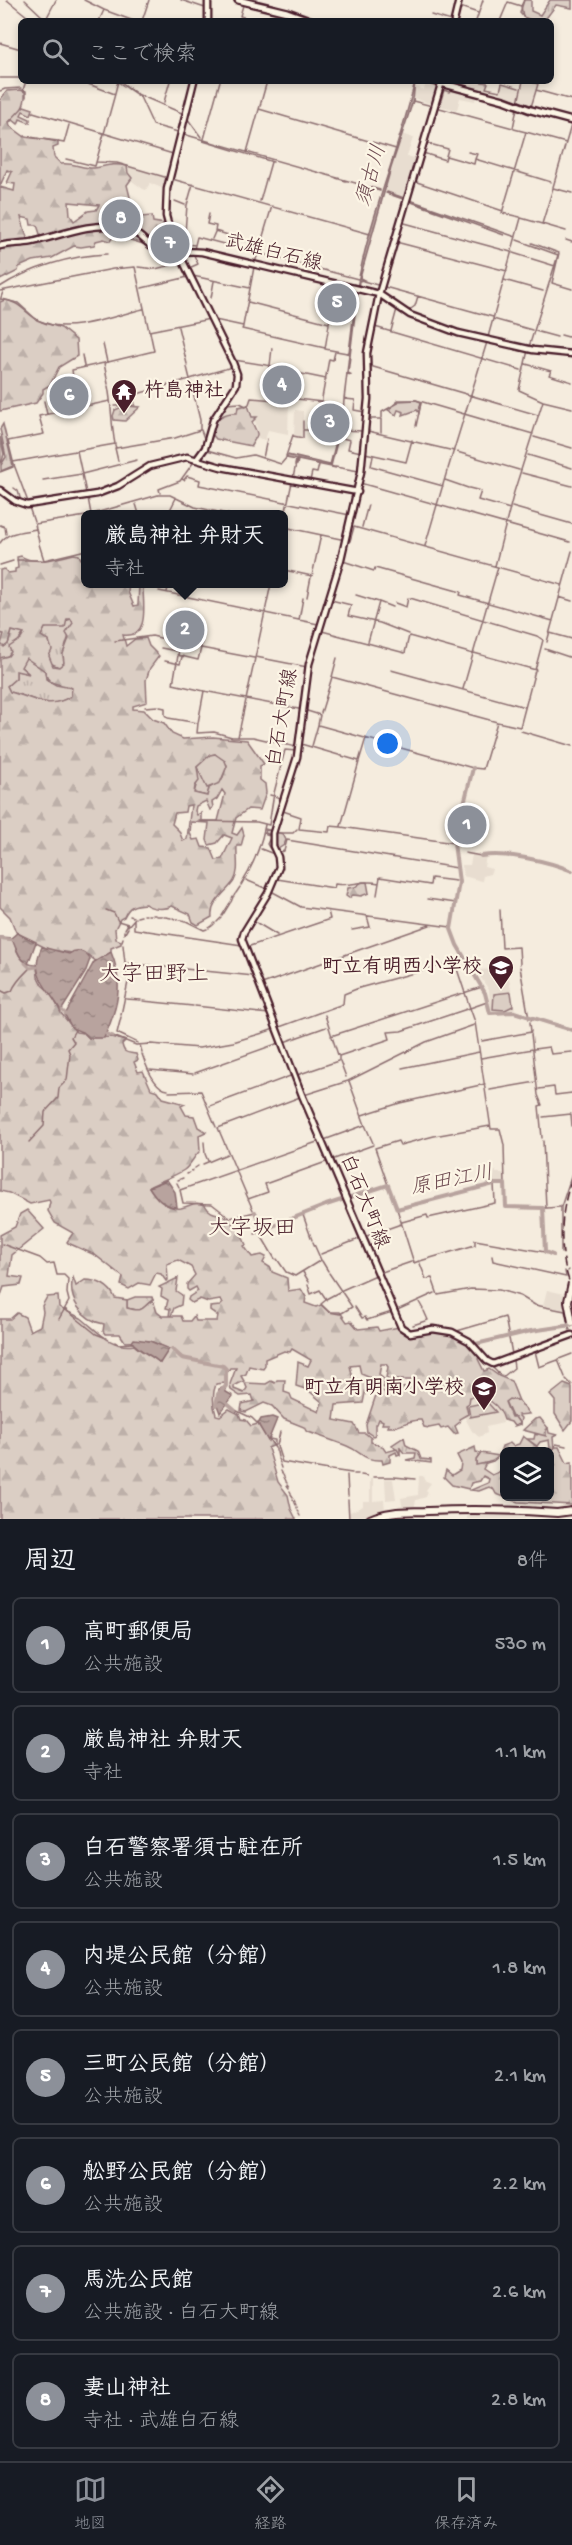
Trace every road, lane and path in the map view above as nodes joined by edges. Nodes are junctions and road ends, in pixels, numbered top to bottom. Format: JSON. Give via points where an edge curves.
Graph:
{"nodes":[{"id":1,"x":208,"y":0,"type":"edge"},
{"id":2,"x":238,"y":0,"type":"edge"},
{"id":3,"x":459,"y":0,"type":"edge"},
{"id":4,"x":208,"y":18,"type":"edge"},
{"id":5,"x":304,"y":18,"type":"edge"},
{"id":6,"x":455,"y":18,"type":"edge"},
{"id":7,"x":193,"y":84,"type":"edge"},
{"id":8,"x":441,"y":84,"type":"edge"},
{"id":9,"x":445,"y":84,"type":"edge"},
{"id":10,"x":572,"y":121,"type":"edge"},
{"id":11,"x":0,"y":246,"type":"edge"},
{"id":12,"x":178,"y":251,"type":"junction"},
{"id":13,"x":379,"y":294,"type":"junction"},
{"id":14,"x":572,"y":354,"type":"edge"},
{"id":15,"x":197,"y":459,"type":"junction"},
{"id":16,"x":0,"y":490,"type":"edge"},
{"id":17,"x":358,"y":492,"type":"junction"},
{"id":18,"x":572,"y":1283,"type":"edge"},
{"id":19,"x":572,"y":1322,"type":"edge"},
{"id":20,"x":572,"y":1335,"type":"edge"},
{"id":21,"x":572,"y":1511,"type":"edge"},
{"id":22,"x":368,"y":1519,"type":"edge"}],
"edges":[{"from":1,"to":4,"type":"main road"},
{"from":2,"to":5,"type":"main road"},
{"from":3,"to":6,"type":"main road"},
{"from":7,"to":12,"type":"main road","via":[[166,198],[166,216]]},
{"from":8,"to":13,"type":"main road","name":"白石大町線"},
{"from":9,"to":10,"type":"main road"},
{"from":11,"to":12,"type":"main road","name":"武雄白石線","via":[[109,226],[137,233],[162,252]]},
{"from":12,"to":13,"type":"main road","name":"武雄白石線","via":[[195,251]]},
{"from":12,"to":15,"type":"main road","via":[[237,378]]},
{"from":13,"to":14,"type":"main road","name":"武雄白石線","via":[[410,315],[450,330],[529,349]]},
{"from":13,"to":17,"type":"main road","name":"白石大町線","via":[[367,353],[368,399]]},
{"from":15,"to":16,"type":"main road","via":[[187,457],[157,464],[104,492],[31,505]]},
{"from":15,"to":17,"type":"main road","via":[[221,467]]},
{"from":17,"to":20,"type":"main road","name":"白石大町線","via":[[307,672],[297,751],[272,842],[279,867],[242,939],[399,1325],[404,1331],[415,1333],[438,1329],[452,1332],[469,1341],[493,1364]]},
{"from":18,"to":19,"type":"highway","bridge":true,"via":[[568,1301]]},
{"from":21,"to":22,"type":"highway","via":[[414,1511],[390,1512]]}]}
